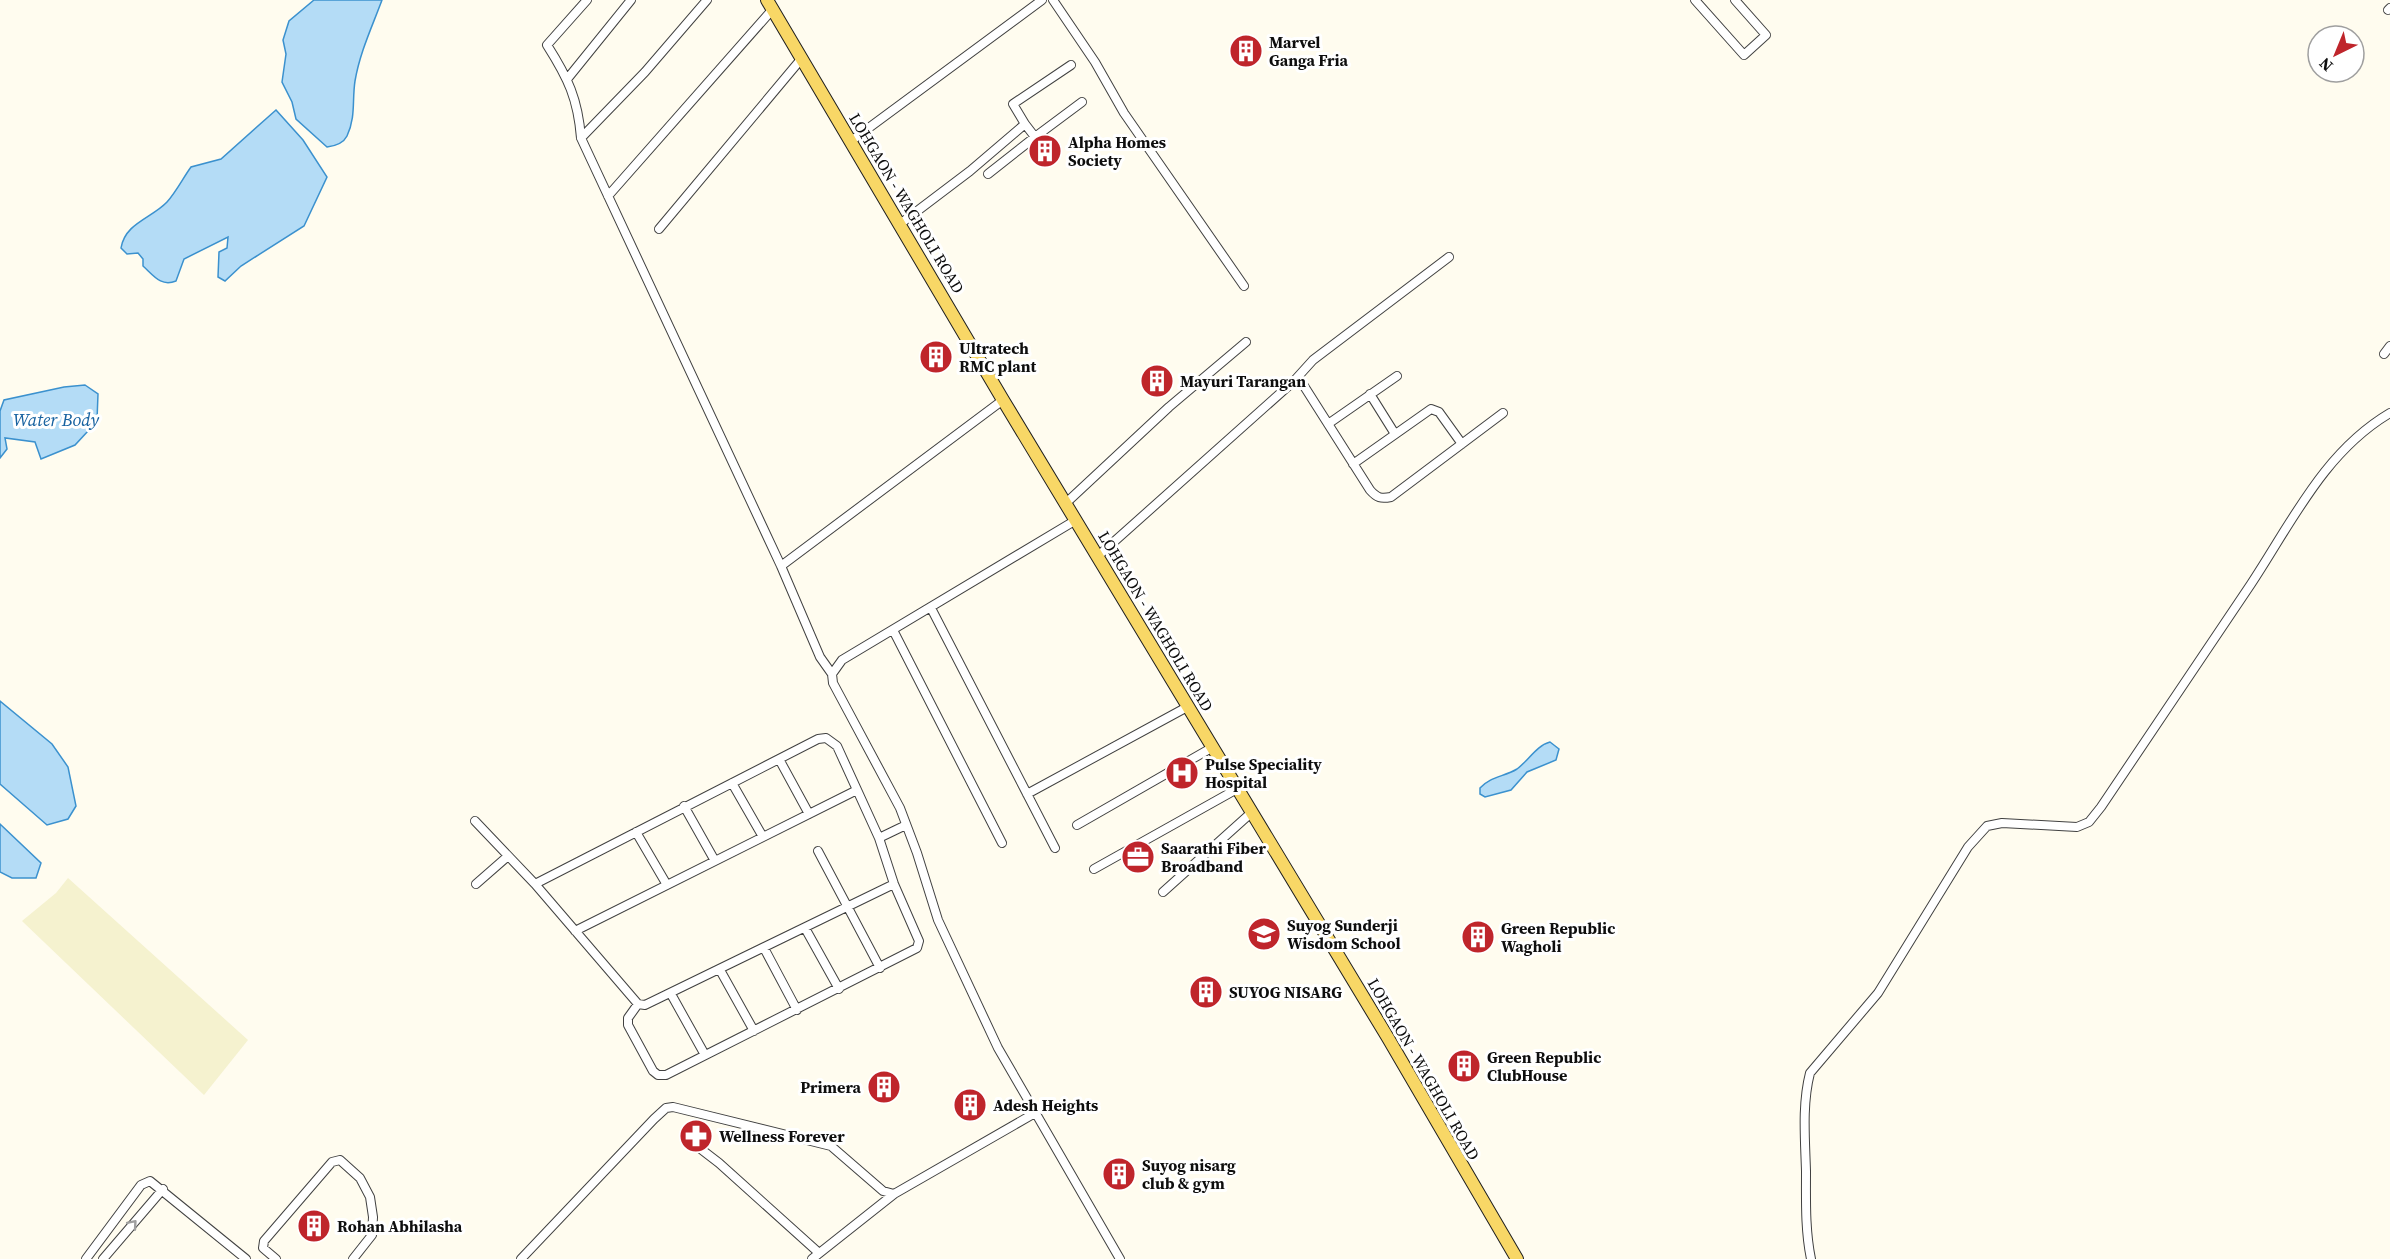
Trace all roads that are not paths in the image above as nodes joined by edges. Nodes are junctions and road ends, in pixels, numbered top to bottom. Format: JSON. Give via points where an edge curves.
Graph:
{"nodes":[{"id":1,"x":587,"y":0,"type":"edge"},
{"id":2,"x":631,"y":0,"type":"edge"},
{"id":3,"x":707,"y":0,"type":"edge"},
{"id":4,"x":1042,"y":0,"type":"edge"},
{"id":5,"x":1053,"y":0,"type":"edge"},
{"id":6,"x":1695,"y":0,"type":"edge"},
{"id":7,"x":1735,"y":0,"type":"edge"},
{"id":8,"x":770,"y":5,"type":"edge"},
{"id":9,"x":802,"y":58,"type":"junction"},
{"id":10,"x":1071,"y":65,"type":"dead end"},
{"id":11,"x":568,"y":78,"type":"junction"},
{"id":12,"x":1082,"y":102,"type":"dead end"},
{"id":13,"x":1025,"y":124,"type":"junction"},
{"id":14,"x":1035,"y":137,"type":"junction"},
{"id":15,"x":581,"y":138,"type":"junction"},
{"id":16,"x":851,"y":141,"type":"junction"},
{"id":17,"x":988,"y":174,"type":"dead end"},
{"id":18,"x":608,"y":196,"type":"junction"},
{"id":19,"x":900,"y":224,"type":"junction"},
{"id":20,"x":659,"y":229,"type":"dead end"},
{"id":21,"x":1449,"y":257,"type":"dead end"},
{"id":22,"x":1244,"y":286,"type":"dead end"},
{"id":23,"x":1246,"y":342,"type":"dead end"},
{"id":24,"x":1397,"y":376,"type":"dead end"},
{"id":25,"x":1294,"y":381,"type":"junction"},
{"id":26,"x":1370,"y":394,"type":"junction"},
{"id":27,"x":1003,"y":400,"type":"junction"},
{"id":28,"x":1503,"y":413,"type":"dead end"},
{"id":29,"x":2390,"y":414,"type":"edge"},
{"id":30,"x":1328,"y":424,"type":"junction"},
{"id":31,"x":1395,"y":434,"type":"junction"},
{"id":32,"x":1462,"y":444,"type":"junction"},
{"id":33,"x":1353,"y":464,"type":"junction"},
{"id":34,"x":1066,"y":503,"type":"junction"},
{"id":35,"x":1076,"y":520,"type":"junction"},
{"id":36,"x":1098,"y":556,"type":"junction"},
{"id":37,"x":781,"y":566,"type":"junction"},
{"id":38,"x":931,"y":608,"type":"junction"},
{"id":39,"x":893,"y":630,"type":"junction"},
{"id":40,"x":832,"y":674,"type":"junction"},
{"id":41,"x":1189,"y":706,"type":"junction"},
{"id":42,"x":1213,"y":747,"type":"junction"},
{"id":43,"x":779,"y":759,"type":"junction"},
{"id":44,"x":732,"y":783,"type":"junction"},
{"id":45,"x":1237,"y":789,"type":"junction"},
{"id":46,"x":857,"y":790,"type":"junction"},
{"id":47,"x":1027,"y":794,"type":"junction"},
{"id":48,"x":684,"y":806,"type":"junction"},
{"id":49,"x":1251,"y":813,"type":"junction"},
{"id":50,"x":809,"y":814,"type":"junction"},
{"id":51,"x":475,"y":821,"type":"dead end"},
{"id":52,"x":906,"y":825,"type":"junction"},
{"id":53,"x":1077,"y":825,"type":"dead end"},
{"id":54,"x":636,"y":832,"type":"junction"},
{"id":55,"x":763,"y":837,"type":"junction"},
{"id":56,"x":879,"y":837,"type":"junction"},
{"id":57,"x":1002,"y":843,"type":"dead end"},
{"id":58,"x":1056,"y":848,"type":"dead end"},
{"id":59,"x":818,"y":851,"type":"dead end"},
{"id":60,"x":508,"y":856,"type":"junction"},
{"id":61,"x":715,"y":861,"type":"junction"},
{"id":62,"x":1094,"y":869,"type":"dead end"},
{"id":63,"x":476,"y":884,"type":"dead end"},
{"id":64,"x":535,"y":884,"type":"junction"},
{"id":65,"x":894,"y":884,"type":"junction"},
{"id":66,"x":667,"y":885,"type":"junction"},
{"id":67,"x":1163,"y":892,"type":"dead end"},
{"id":68,"x":847,"y":908,"type":"junction"},
{"id":69,"x":805,"y":928,"type":"junction"},
{"id":70,"x":575,"y":931,"type":"junction"},
{"id":71,"x":764,"y":948,"type":"junction"},
{"id":72,"x":880,"y":968,"type":"junction"},
{"id":73,"x":720,"y":970,"type":"junction"},
{"id":74,"x":839,"y":989,"type":"junction"},
{"id":75,"x":671,"y":994,"type":"junction"},
{"id":76,"x":638,"y":1004,"type":"junction"},
{"id":77,"x":797,"y":1010,"type":"junction"},
{"id":78,"x":754,"y":1031,"type":"junction"},
{"id":79,"x":705,"y":1055,"type":"junction"},
{"id":80,"x":1035,"y":1113,"type":"junction"},
{"id":81,"x":693,"y":1143,"type":"dead end"},
{"id":82,"x":163,"y":1189,"type":"junction"},
{"id":83,"x":894,"y":1194,"type":"junction"},
{"id":84,"x":815,"y":1256,"type":"edge"},
{"id":85,"x":86,"y":1259,"type":"edge"},
{"id":86,"x":103,"y":1259,"type":"edge"},
{"id":87,"x":246,"y":1259,"type":"edge"},
{"id":88,"x":276,"y":1259,"type":"edge"},
{"id":89,"x":352,"y":1259,"type":"edge"},
{"id":90,"x":521,"y":1259,"type":"edge"},
{"id":91,"x":1120,"y":1259,"type":"edge"},
{"id":92,"x":1517,"y":1259,"type":"edge"},
{"id":93,"x":1811,"y":1259,"type":"edge"}],
"edges":[{"from":1,"to":11,"type":"street","via":[[547,45]]},
{"from":2,"to":11,"type":"street"},
{"from":3,"to":15,"type":"street"},
{"from":4,"to":16,"type":"street"},
{"from":5,"to":22,"type":"street","via":[[1124,114]]},
{"from":6,"to":7,"type":"street","via":[[1744,55],[1766,35]]},
{"from":8,"to":9,"type":"main road","name":"LOHGAON - WAGHOLI ROAD"},
{"from":8,"to":18,"type":"street"},
{"from":9,"to":16,"type":"main road","name":"LOHGAON - WAGHOLI ROAD"},
{"from":9,"to":20,"type":"street"},
{"from":10,"to":13,"type":"street","via":[[1013,104]]},
{"from":11,"to":15,"type":"street","via":[[579,109]]},
{"from":12,"to":14,"type":"street"},
{"from":13,"to":14,"type":"street"},
{"from":13,"to":19,"type":"street"},
{"from":14,"to":17,"type":"street"},
{"from":15,"to":18,"type":"street"},
{"from":16,"to":19,"type":"main road","name":"LOHGAON - WAGHOLI ROAD"},
{"from":18,"to":37,"type":"street"},
{"from":19,"to":27,"type":"main road","name":"LOHGAON - WAGHOLI ROAD"},
{"from":21,"to":25,"type":"street","via":[[1313,360]]},
{"from":23,"to":34,"type":"street","via":[[1168,407]]},
{"from":24,"to":26,"type":"street"},
{"from":25,"to":30,"type":"street","via":[[1304,386]]},
{"from":25,"to":36,"type":"street"},
{"from":26,"to":30,"type":"street"},
{"from":26,"to":31,"type":"street"},
{"from":27,"to":34,"type":"main road","name":"LOHGAON - WAGHOLI ROAD"},
{"from":27,"to":37,"type":"street"},
{"from":28,"to":32,"type":"street"},
{"from":29,"to":93,"type":"street","via":[[2345,446],[2320,474],[2265,563],[2088,822],[2077,828],[2002,823],[1987,826],[1968,847],[1878,993],[1810,1073],[1805,1119]]},
{"from":30,"to":33,"type":"street"},
{"from":31,"to":32,"type":"street","via":[[1427,411],[1435,410]]},
{"from":31,"to":33,"type":"street"},
{"from":32,"to":33,"type":"street","via":[[1392,497],[1383,499],[1370,490]]},
{"from":34,"to":35,"type":"main road","name":"LOHGAON - WAGHOLI ROAD"},
{"from":35,"to":36,"type":"main road","name":"LOHGAON - WAGHOLI ROAD"},
{"from":35,"to":38,"type":"street"},
{"from":36,"to":41,"type":"main road","name":"LOHGAON - WAGHOLI ROAD"},
{"from":37,"to":40,"type":"street","via":[[820,657]]},
{"from":38,"to":39,"type":"street"},
{"from":38,"to":47,"type":"street"},
{"from":39,"to":40,"type":"street","via":[[842,660]]},
{"from":39,"to":57,"type":"street"},
{"from":40,"to":52,"type":"street","via":[[832,683]]},
{"from":41,"to":42,"type":"main road","name":"LOHGAON - WAGHOLI ROAD"},
{"from":41,"to":47,"type":"street"},
{"from":42,"to":45,"type":"main road","name":"LOHGAON - WAGHOLI ROAD"},
{"from":42,"to":53,"type":"street"},
{"from":43,"to":44,"type":"street"},
{"from":43,"to":46,"type":"street","via":[[826,738],[837,746]]},
{"from":43,"to":50,"type":"street"},
{"from":44,"to":48,"type":"street"},
{"from":44,"to":55,"type":"street"},
{"from":45,"to":49,"type":"main road","name":"LOHGAON - WAGHOLI ROAD"},
{"from":45,"to":62,"type":"street"},
{"from":46,"to":50,"type":"street"},
{"from":46,"to":56,"type":"street"},
{"from":47,"to":58,"type":"street"},
{"from":48,"to":54,"type":"street"},
{"from":48,"to":61,"type":"street"},
{"from":49,"to":67,"type":"street"},
{"from":49,"to":92,"type":"main road","name":"LOHGAON - WAGHOLI ROAD"},
{"from":50,"to":55,"type":"street"},
{"from":51,"to":60,"type":"street"},
{"from":52,"to":56,"type":"street"},
{"from":52,"to":80,"type":"street","via":[[938,920],[958,965]]},
{"from":54,"to":64,"type":"street"},
{"from":54,"to":66,"type":"street"},
{"from":55,"to":61,"type":"street"},
{"from":56,"to":65,"type":"street"},
{"from":59,"to":68,"type":"street"},
{"from":60,"to":63,"type":"street"},
{"from":60,"to":64,"type":"street"},
{"from":61,"to":66,"type":"street"},
{"from":64,"to":70,"type":"street"},
{"from":65,"to":68,"type":"street"},
{"from":65,"to":72,"type":"street","via":[[919,941],[911,953]]},
{"from":66,"to":70,"type":"street"},
{"from":68,"to":69,"type":"street"},
{"from":68,"to":72,"type":"street"},
{"from":69,"to":71,"type":"street"},
{"from":69,"to":74,"type":"street"},
{"from":70,"to":76,"type":"street"},
{"from":71,"to":73,"type":"street"},
{"from":71,"to":77,"type":"street"},
{"from":72,"to":74,"type":"street"},
{"from":73,"to":75,"type":"street"},
{"from":73,"to":78,"type":"street"},
{"from":74,"to":77,"type":"street"},
{"from":75,"to":76,"type":"street"},
{"from":75,"to":79,"type":"street"},
{"from":76,"to":79,"type":"street","via":[[628,1018],[628,1025],[658,1075],[666,1075]]},
{"from":77,"to":78,"type":"street"},
{"from":78,"to":79,"type":"street"},
{"from":80,"to":83,"type":"street"},
{"from":80,"to":91,"type":"street"},
{"from":81,"to":84,"type":"street","via":[[745,1185]]},
{"from":82,"to":85,"type":"street","via":[[150,1181],[141,1185]]},
{"from":86,"to":82,"type":"street","one_way":true},
{"from":82,"to":87,"type":"street"},
{"from":83,"to":84,"type":"street"},
{"from":83,"to":90,"type":"street","via":[[884,1191],[831,1146],[673,1107],[654,1119]]},
{"from":88,"to":89,"type":"street","via":[[263,1248],[264,1241],[332,1162],[340,1160],[360,1178],[370,1197],[373,1217],[372,1235]]}]}
